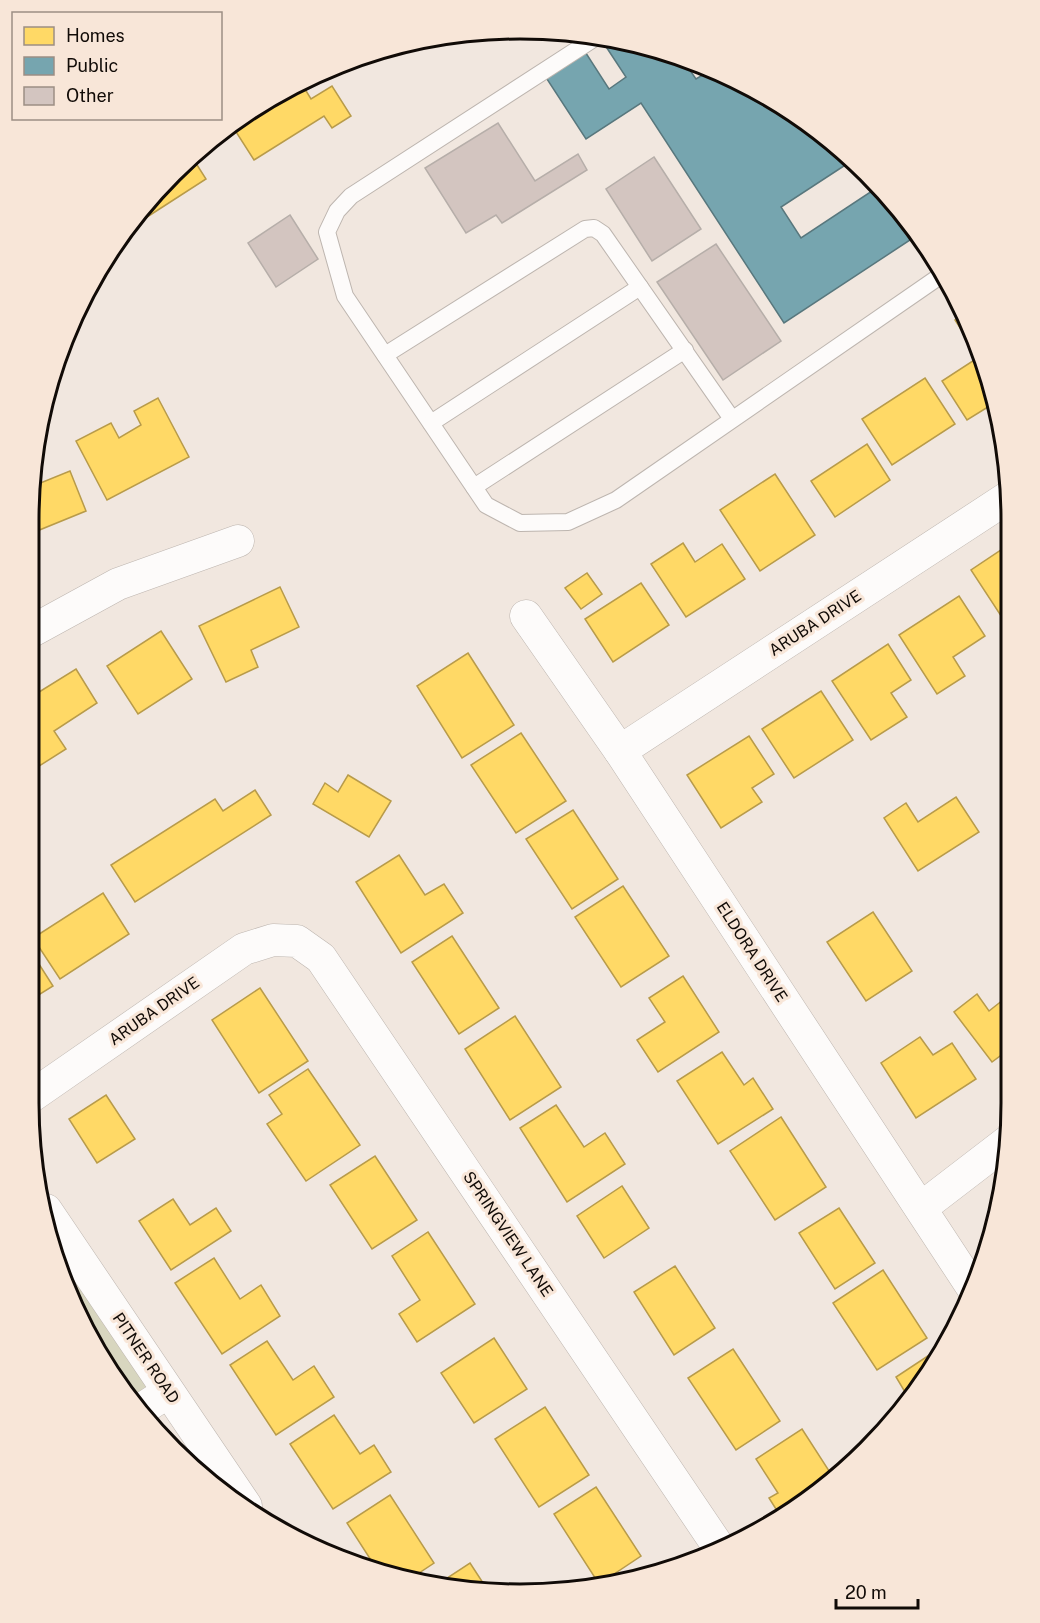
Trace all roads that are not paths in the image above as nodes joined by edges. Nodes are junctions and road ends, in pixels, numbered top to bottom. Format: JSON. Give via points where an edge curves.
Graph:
{"nodes":[{"id":1,"x":586,"y":44,"type":"edge"},
{"id":2,"x":936,"y":279,"type":"edge"},
{"id":3,"x":640,"y":287,"type":"junction"},
{"id":4,"x":685,"y":350,"type":"junction"},
{"id":5,"x":385,"y":355,"type":"junction"},
{"id":6,"x":732,"y":419,"type":"junction"},
{"id":7,"x":431,"y":423,"type":"junction"},
{"id":8,"x":474,"y":487,"type":"junction"},
{"id":9,"x":1000,"y":502,"type":"edge"},
{"id":10,"x":238,"y":541,"type":"dead end"},
{"id":11,"x":526,"y":616,"type":"dead end"},
{"id":12,"x":39,"y":627,"type":"edge"},
{"id":13,"x":620,"y":751,"type":"junction"},
{"id":14,"x":285,"y":940,"type":"joint"},
{"id":15,"x":39,"y":1090,"type":"edge"},
{"id":16,"x":999,"y":1148,"type":"edge"},
{"id":17,"x":921,"y":1208,"type":"junction"},
{"id":18,"x":54,"y":1222,"type":"edge"},
{"id":19,"x":967,"y":1279,"type":"edge"},
{"id":20,"x":168,"y":1392,"type":"junction"},
{"id":21,"x":146,"y":1406,"type":"edge"},
{"id":22,"x":236,"y":1491,"type":"edge"},
{"id":23,"x":715,"y":1542,"type":"edge"}],
"edges":[{"from":1,"to":5,"type":"lane","via":[[361,190],[337,211],[327,232],[345,296]]},
{"from":2,"to":6,"type":"lane"},
{"from":3,"to":4,"type":"lane"},
{"from":3,"to":5,"type":"lane","via":[[603,234],[594,228],[585,229]]},
{"from":3,"to":7,"type":"lane"},
{"from":4,"to":6,"type":"lane"},
{"from":4,"to":8,"type":"lane"},
{"from":5,"to":7,"type":"lane"},
{"from":6,"to":8,"type":"lane","via":[[616,500],[568,522],[520,523],[486,505]]},
{"from":7,"to":8,"type":"lane"},
{"from":9,"to":13,"type":"street","name":"ARUBA DRIVE"},
{"from":10,"to":12,"type":"street","via":[[118,584]]},
{"from":11,"to":13,"type":"street","name":"ELDORA DRIVE"},
{"from":13,"to":17,"type":"street","name":"ELDORA DRIVE"},
{"from":14,"to":15,"type":"street","name":"ARUBA DRIVE","via":[[244,949]]},
{"from":14,"to":23,"type":"street","name":"SPRINGVIEW LANE","via":[[297,941],[321,958]]},
{"from":16,"to":17,"type":"street"},
{"from":17,"to":19,"type":"street","name":"ELDORA DRIVE"},
{"from":18,"to":20,"type":"street","name":"PITNER ROAD"},
{"from":20,"to":21,"type":"street"},
{"from":20,"to":22,"type":"street","name":"PITNER ROAD"}]}
